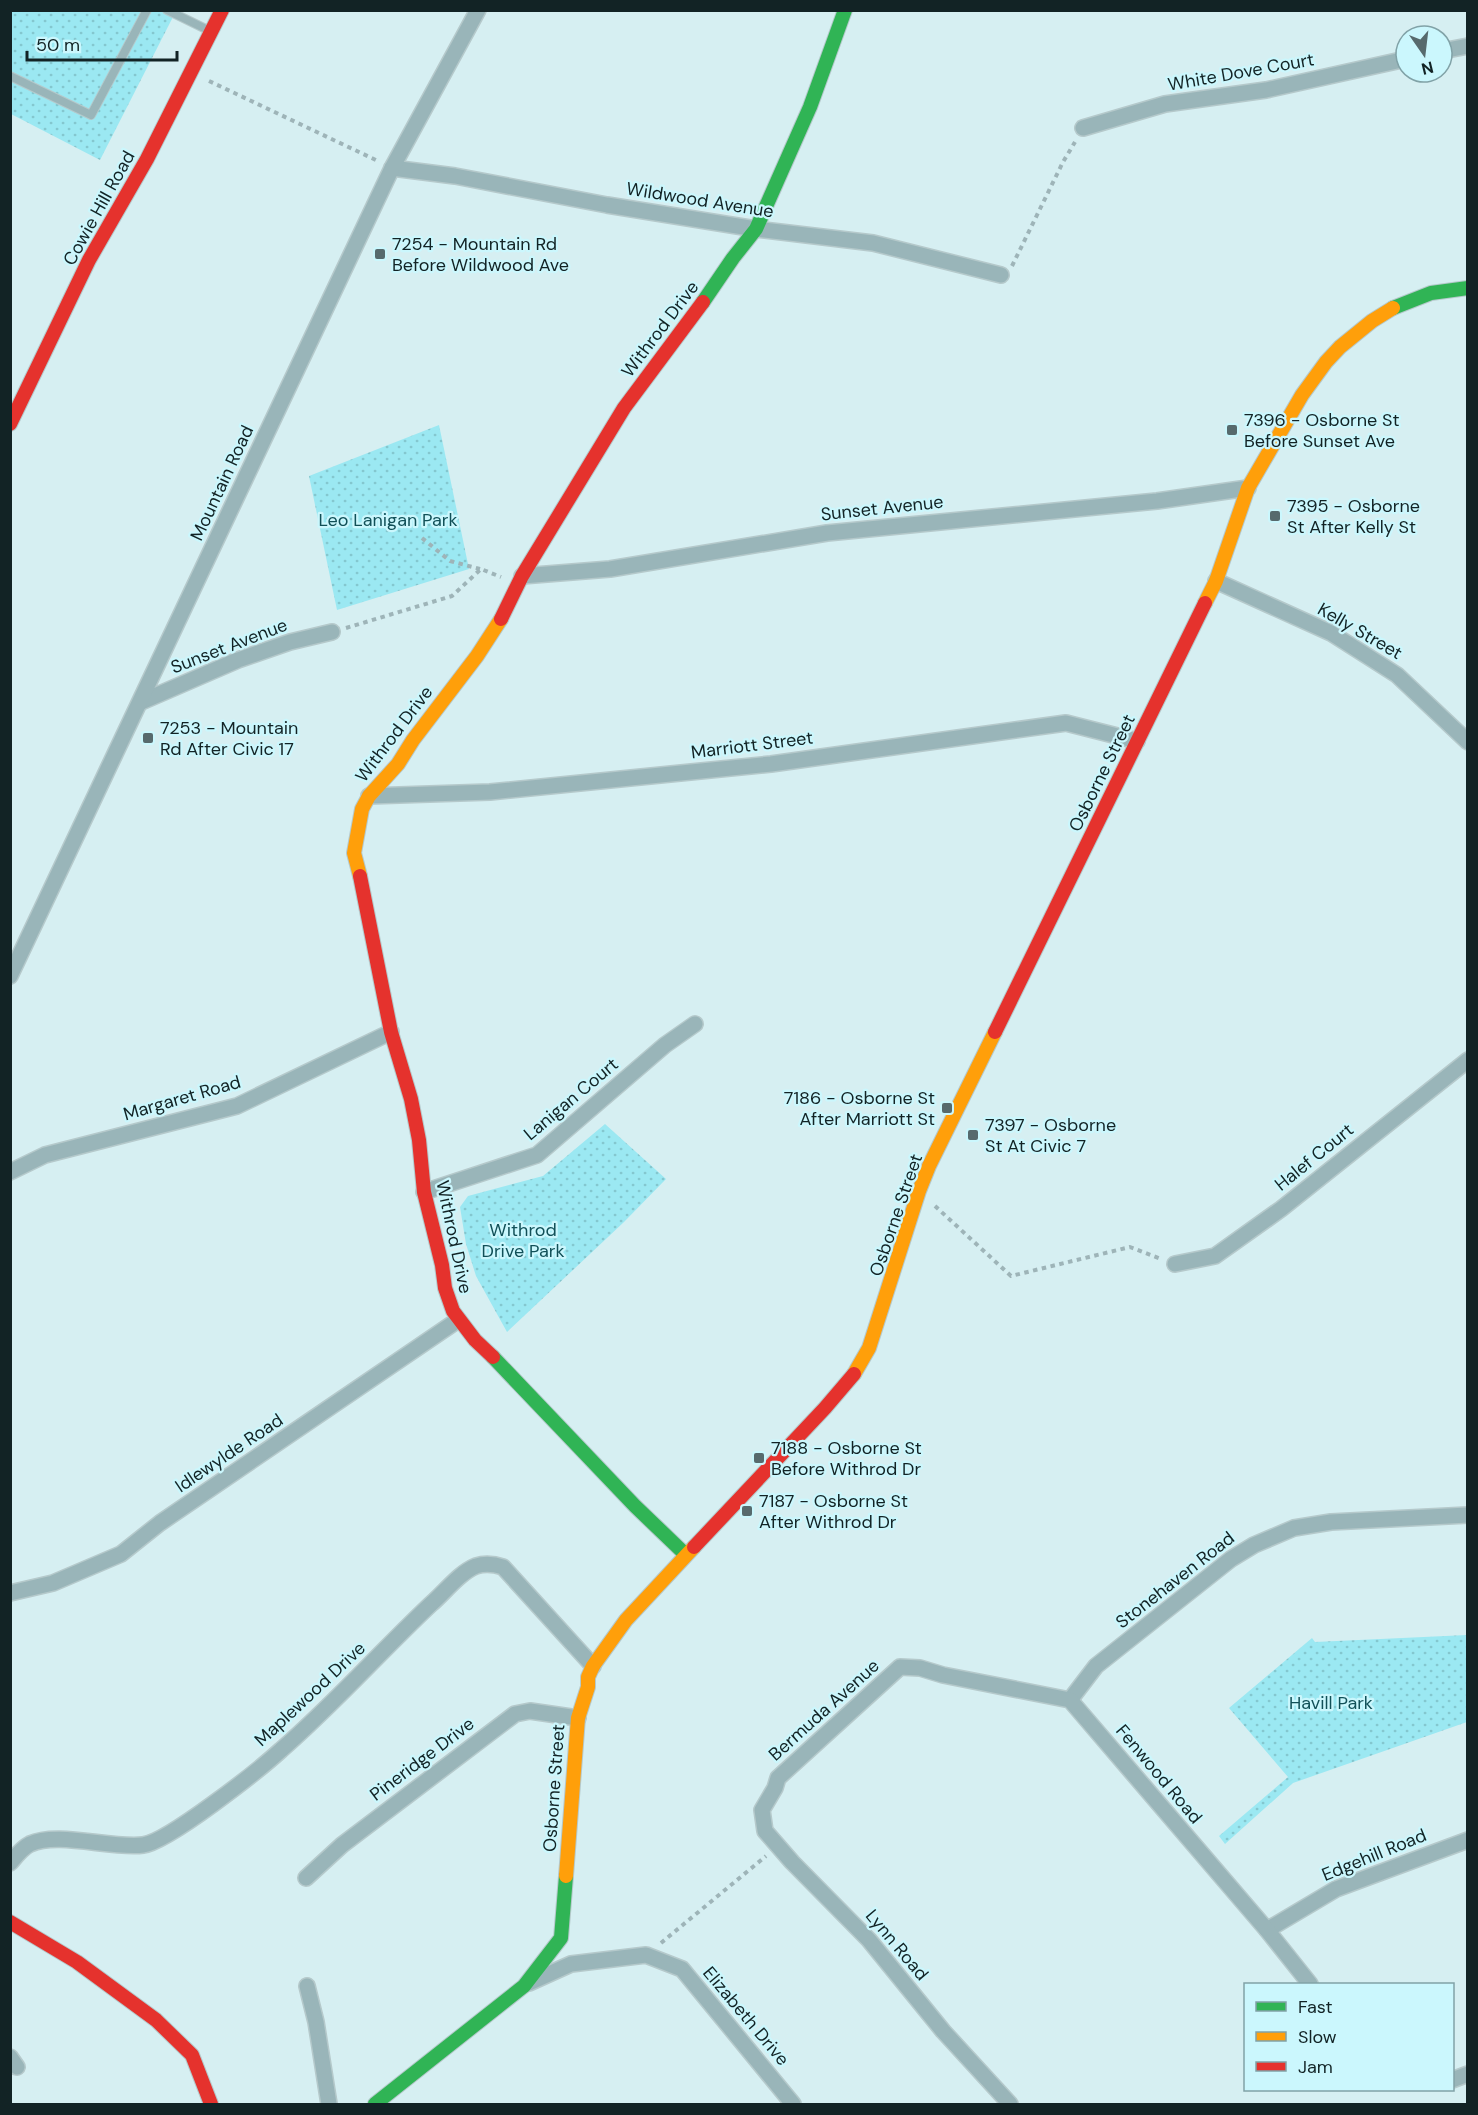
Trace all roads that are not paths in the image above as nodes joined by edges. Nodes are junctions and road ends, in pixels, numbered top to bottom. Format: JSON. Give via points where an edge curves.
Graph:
{"nodes":[{"id":1,"x":147,"y":10,"type":"edge"},
{"id":2,"x":167,"y":10,"type":"edge"},
{"id":3,"x":222,"y":10,"type":"edge"},
{"id":4,"x":478,"y":10,"type":"edge"},
{"id":5,"x":845,"y":10,"type":"edge"},
{"id":6,"x":211,"y":32,"type":"junction"},
{"id":7,"x":1394,"y":62,"type":"edge"},
{"id":8,"x":10,"y":76,"type":"edge"},
{"id":9,"x":1083,"y":128,"type":"road end"},
{"id":10,"x":392,"y":168,"type":"junction"},
{"id":11,"x":756,"y":229,"type":"junction"},
{"id":12,"x":1001,"y":275,"type":"road end"},
{"id":13,"x":1467,"y":288,"type":"edge"},
{"id":14,"x":10,"y":424,"type":"edge"},
{"id":15,"x":1248,"y":488,"type":"junction"},
{"id":16,"x":522,"y":576,"type":"junction"},
{"id":17,"x":1216,"y":581,"type":"junction"},
{"id":18,"x":332,"y":632,"type":"road end"},
{"id":19,"x":141,"y":702,"type":"junction"},
{"id":20,"x":1137,"y":741,"type":"junction"},
{"id":21,"x":1467,"y":742,"type":"edge"},
{"id":22,"x":369,"y":796,"type":"junction"},
{"id":23,"x":10,"y":976,"type":"edge"},
{"id":24,"x":695,"y":1024,"type":"dead end"},
{"id":25,"x":391,"y":1032,"type":"junction"},
{"id":26,"x":1467,"y":1060,"type":"edge"},
{"id":27,"x":10,"y":1172,"type":"edge"},
{"id":28,"x":424,"y":1192,"type":"junction"},
{"id":29,"x":1175,"y":1264,"type":"road end"},
{"id":30,"x":458,"y":1320,"type":"junction"},
{"id":31,"x":1467,"y":1515,"type":"edge"},
{"id":32,"x":686,"y":1555,"type":"junction"},
{"id":33,"x":10,"y":1593,"type":"edge"},
{"id":34,"x":593,"y":1666,"type":"junction"},
{"id":35,"x":1070,"y":1700,"type":"junction"},
{"id":36,"x":578,"y":1718,"type":"junction"},
{"id":37,"x":762,"y":1810,"type":"joint"},
{"id":38,"x":1467,"y":1840,"type":"edge"},
{"id":39,"x":10,"y":1863,"type":"edge"},
{"id":40,"x":306,"y":1878,"type":"dead end"},
{"id":41,"x":10,"y":1922,"type":"edge"},
{"id":42,"x":1267,"y":1930,"type":"junction"},
{"id":43,"x":1309,"y":1983,"type":"edge"},
{"id":44,"x":307,"y":1986,"type":"dead end"},
{"id":45,"x":524,"y":1986,"type":"junction"},
{"id":46,"x":211,"y":2104,"type":"edge"},
{"id":47,"x":329,"y":2104,"type":"edge"},
{"id":48,"x":375,"y":2104,"type":"edge"},
{"id":49,"x":794,"y":2104,"type":"edge"},
{"id":50,"x":1010,"y":2104,"type":"edge"}],
"edges":[{"from":1,"to":8,"type":"lane","via":[[91,115]]},
{"from":2,"to":6,"type":"lane"},
{"from":3,"to":6,"type":"street","name":"Cowie Hill Road"},
{"from":4,"to":10,"type":"street","name":"Mountain Road"},
{"from":5,"to":11,"type":"street","name":"Withrod Drive","via":[[810,107]]},
{"from":6,"to":14,"type":"street","name":"Cowie Hill Road","via":[[147,159],[88,260]]},
{"from":7,"to":9,"type":"street","name":"White Dove Court","via":[[1266,90],[1165,104]]},
{"from":10,"to":11,"type":"street","name":"Wildwood Avenue"},
{"from":10,"to":19,"type":"street","name":"Mountain Road"},
{"from":11,"to":12,"type":"street","name":"Wildwood Avenue","via":[[873,243]]},
{"from":11,"to":16,"type":"street","name":"Withrod Drive","via":[[624,408]]},
{"from":13,"to":15,"type":"street","name":"Osborne Street","via":[[1413,299],[1355,333],[1311,381]]},
{"from":15,"to":16,"type":"street","name":"Sunset Avenue","via":[[1157,501],[827,533],[610,569]]},
{"from":15,"to":17,"type":"street","name":"Osborne Street"},
{"from":16,"to":22,"type":"street","name":"Withrod Drive","via":[[477,656],[398,764]]},
{"from":17,"to":20,"type":"street","name":"Osborne Street"},
{"from":17,"to":21,"type":"street","name":"Kelly Street","via":[[1331,633],[1397,675]]},
{"from":18,"to":19,"type":"street","name":"Sunset Avenue","via":[[238,660]]},
{"from":19,"to":23,"type":"street","name":"Mountain Road"},
{"from":20,"to":22,"type":"street","name":"Marriott Street","via":[[1066,723],[771,764],[490,792]]},
{"from":20,"to":32,"type":"street","name":"Osborne Street","via":[[929,1166],[880,1317],[858,1369]]},
{"from":22,"to":25,"type":"street","name":"Withrod Drive","via":[[362,809],[354,853]]},
{"from":24,"to":28,"type":"street","name":"Lanigan Court","via":[[537,1155]]},
{"from":25,"to":27,"type":"street","name":"Margaret Road","via":[[237,1106],[45,1155]]},
{"from":25,"to":28,"type":"street","name":"Withrod Drive","via":[[413,1109]]},
{"from":26,"to":29,"type":"street","name":"Halef Court","via":[[1281,1209],[1215,1256]]},
{"from":28,"to":30,"type":"street","name":"Withrod Drive","via":[[445,1288]]},
{"from":30,"to":32,"type":"street","name":"Withrod Drive"},
{"from":30,"to":33,"type":"street","name":"Idlewylde Road","via":[[160,1523],[121,1554],[54,1583]]},
{"from":31,"to":35,"type":"street","name":"Stonehaven Road","via":[[1331,1522],[1294,1528],[1254,1545],[1096,1666]]},
{"from":32,"to":34,"type":"street","name":"Osborne Street","via":[[626,1620]]},
{"from":34,"to":36,"type":"street","name":"Osborne Street"},
{"from":34,"to":39,"type":"street","name":"Maplewood Drive","via":[[503,1568],[491,1564],[476,1567],[417,1617],[305,1729],[174,1831],[137,1846],[37,1842],[28,1845]]},
{"from":35,"to":37,"type":"street","name":"Bermuda Avenue","via":[[900,1667],[778,1778]]},
{"from":35,"to":42,"type":"street","name":"Fenwood Road"},
{"from":36,"to":40,"type":"street","name":"Pineridge Drive","via":[[531,1711],[515,1714],[342,1845]]},
{"from":36,"to":45,"type":"street","name":"Osborne Street","via":[[561,1938]]},
{"from":37,"to":50,"type":"street","name":"Lynn Road","via":[[765,1831],[869,1940],[943,2031]]},
{"from":38,"to":42,"type":"street","name":"Edgehill Road","via":[[1336,1889]]},
{"from":41,"to":46,"type":"street","via":[[76,1962],[156,2020],[192,2055]]},
{"from":42,"to":43,"type":"street","name":"Fenwood Road"},
{"from":44,"to":47,"type":"street"},
{"from":45,"to":48,"type":"street","name":"Osborne Street"},
{"from":45,"to":49,"type":"street","name":"Elizabeth Drive","via":[[571,1964],[646,1955],[682,1969]]}]}
